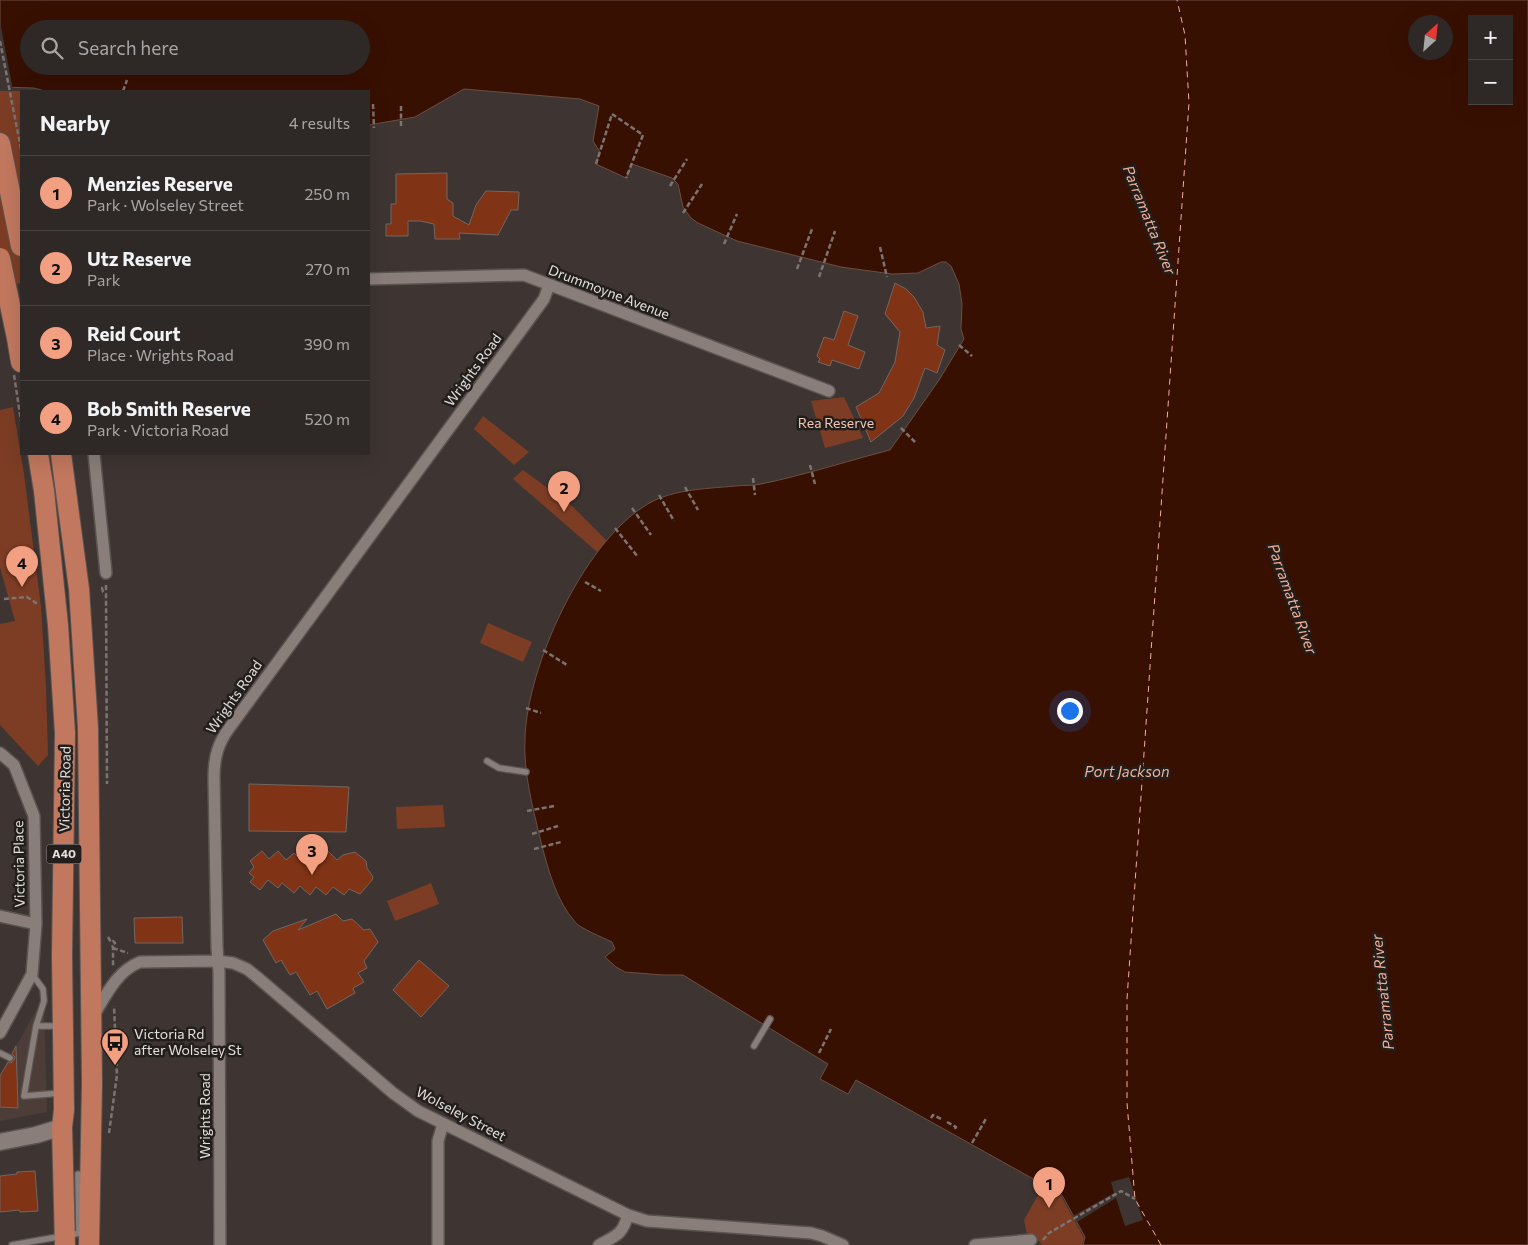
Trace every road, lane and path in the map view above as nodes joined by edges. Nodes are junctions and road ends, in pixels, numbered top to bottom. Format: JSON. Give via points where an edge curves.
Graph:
{"nodes":[{"id":1,"x":0,"y":41,"type":"edge"},
{"id":2,"x":127,"y":80,"type":"dead end"},
{"id":3,"x":123,"y":90,"type":"edge"},
{"id":4,"x":373,"y":104,"type":"dead end"},
{"id":5,"x":401,"y":105,"type":"dead end"},
{"id":6,"x":401,"y":126,"type":"dead end"},
{"id":7,"x":374,"y":128,"type":"dead end"},
{"id":8,"x":0,"y":143,"type":"edge"},
{"id":9,"x":20,"y":144,"type":"edge"},
{"id":10,"x":687,"y":160,"type":"dead end"},
{"id":11,"x":596,"y":164,"type":"dead end"},
{"id":12,"x":626,"y":178,"type":"dead end"},
{"id":13,"x":702,"y":184,"type":"dead end"},
{"id":14,"x":670,"y":186,"type":"dead end"},
{"id":15,"x":683,"y":213,"type":"dead end"},
{"id":16,"x":737,"y":214,"type":"dead end"},
{"id":17,"x":812,"y":229,"type":"dead end"},
{"id":18,"x":835,"y":231,"type":"dead end"},
{"id":19,"x":20,"y":241,"type":"edge"},
{"id":20,"x":724,"y":244,"type":"dead end"},
{"id":21,"x":880,"y":246,"type":"dead end"},
{"id":22,"x":0,"y":258,"type":"edge"},
{"id":23,"x":797,"y":268,"type":"dead end"},
{"id":24,"x":819,"y":277,"type":"dead end"},
{"id":25,"x":887,"y":277,"type":"dead end"},
{"id":26,"x":370,"y":279,"type":"edge"},
{"id":27,"x":549,"y":286,"type":"junction"},
{"id":28,"x":959,"y":344,"type":"dead end"},
{"id":29,"x":972,"y":356,"type":"dead end"},
{"id":30,"x":17,"y":366,"type":"edge"},
{"id":31,"x":829,"y":391,"type":"dead end"},
{"id":32,"x":20,"y":407,"type":"edge"},
{"id":33,"x":901,"y":428,"type":"dead end"},
{"id":34,"x":915,"y":442,"type":"dead end"},
{"id":35,"x":38,"y":455,"type":"edge"},
{"id":36,"x":61,"y":455,"type":"edge"},
{"id":37,"x":94,"y":455,"type":"edge"},
{"id":38,"x":810,"y":465,"type":"dead end"},
{"id":39,"x":753,"y":478,"type":"dead end"},
{"id":40,"x":815,"y":484,"type":"dead end"},
{"id":41,"x":685,"y":487,"type":"dead end"},
{"id":42,"x":659,"y":495,"type":"dead end"},
{"id":43,"x":755,"y":495,"type":"dead end"},
{"id":44,"x":632,"y":508,"type":"dead end"},
{"id":45,"x":698,"y":510,"type":"dead end"},
{"id":46,"x":674,"y":521,"type":"dead end"},
{"id":47,"x":615,"y":528,"type":"dead end"},
{"id":48,"x":651,"y":535,"type":"dead end"},
{"id":49,"x":638,"y":557,"type":"dead end"},
{"id":50,"x":105,"y":577,"type":"joint"},
{"id":51,"x":585,"y":582,"type":"dead end"},
{"id":52,"x":601,"y":591,"type":"dead end"},
{"id":53,"x":4,"y":599,"type":"dead end"},
{"id":54,"x":41,"y":607,"type":"dead end"},
{"id":55,"x":543,"y":650,"type":"dead end"},
{"id":56,"x":567,"y":665,"type":"dead end"},
{"id":57,"x":526,"y":708,"type":"dead end"},
{"id":58,"x":541,"y":713,"type":"dead end"},
{"id":59,"x":0,"y":753,"type":"edge"},
{"id":60,"x":487,"y":760,"type":"dead end"},
{"id":61,"x":526,"y":772,"type":"dead end"},
{"id":62,"x":107,"y":793,"type":"dead end"},
{"id":63,"x":554,"y":806,"type":"dead end"},
{"id":64,"x":527,"y":811,"type":"dead end"},
{"id":65,"x":558,"y":826,"type":"dead end"},
{"id":66,"x":532,"y":834,"type":"dead end"},
{"id":67,"x":561,"y":842,"type":"dead end"},
{"id":68,"x":534,"y":849,"type":"dead end"},
{"id":69,"x":0,"y":916,"type":"edge"},
{"id":70,"x":36,"y":924,"type":"junction"},
{"id":71,"x":107,"y":933,"type":"dead end"},
{"id":72,"x":113,"y":948,"type":"junction"},
{"id":73,"x":123,"y":952,"type":"dead end"},
{"id":74,"x":218,"y":961,"type":"junction"},
{"id":75,"x":32,"y":974,"type":"junction"},
{"id":76,"x":116,"y":981,"type":"junction"},
{"id":77,"x":92,"y":1017,"type":"junction"},
{"id":78,"x":770,"y":1019,"type":"dead end"},
{"id":79,"x":36,"y":1026,"type":"junction"},
{"id":80,"x":63,"y":1026,"type":"junction"},
{"id":81,"x":831,"y":1029,"type":"dead end"},
{"id":82,"x":0,"y":1033,"type":"edge"},
{"id":83,"x":754,"y":1046,"type":"dead end"},
{"id":84,"x":0,"y":1053,"type":"edge"},
{"id":85,"x":819,"y":1053,"type":"dead end"},
{"id":86,"x":10,"y":1058,"type":"dead end"},
{"id":87,"x":92,"y":1083,"type":"junction"},
{"id":88,"x":63,"y":1092,"type":"junction"},
{"id":89,"x":987,"y":1117,"type":"dead end"},
{"id":90,"x":931,"y":1118,"type":"dead end"},
{"id":91,"x":941,"y":1119,"type":"dead end"},
{"id":92,"x":947,"y":1122,"type":"dead end"},
{"id":93,"x":443,"y":1124,"type":"junction"},
{"id":94,"x":62,"y":1127,"type":"junction"},
{"id":95,"x":954,"y":1130,"type":"dead end"},
{"id":96,"x":0,"y":1142,"type":"edge"},
{"id":97,"x":107,"y":1142,"type":"dead end"},
{"id":98,"x":972,"y":1143,"type":"dead end"},
{"id":99,"x":78,"y":1174,"type":"dead end"},
{"id":100,"x":1136,"y":1199,"type":"dead end"},
{"id":101,"x":628,"y":1215,"type":"junction"},
{"id":102,"x":78,"y":1238,"type":"edge"},
{"id":103,"x":1035,"y":1243,"type":"edge"},
{"id":104,"x":1001,"y":1244,"type":"edge"},
{"id":105,"x":12,"y":1245,"type":"edge"},
{"id":106,"x":220,"y":1245,"type":"edge"},
{"id":107,"x":438,"y":1245,"type":"edge"},
{"id":108,"x":599,"y":1245,"type":"edge"},
{"id":109,"x":844,"y":1245,"type":"edge"},
{"id":110,"x":975,"y":1245,"type":"edge"}],
"edges":[{"from":1,"to":9,"type":"path"},
{"from":2,"to":3,"type":"path"},
{"from":4,"to":7,"type":"path"},
{"from":5,"to":6,"type":"path"},
{"from":8,"to":19,"type":"highway"},
{"from":10,"to":14,"type":"path"},
{"from":11,"to":12,"type":"path","via":[[612,114],[643,135]]},
{"from":13,"to":15,"type":"path"},
{"from":16,"to":20,"type":"path"},
{"from":17,"to":23,"type":"path"},
{"from":18,"to":24,"type":"path"},
{"from":21,"to":25,"type":"path"},
{"from":22,"to":30,"type":"highway","bridge":true,"via":[[17,338]]},
{"from":26,"to":27,"type":"street","name":"Drummoyne Avenue","via":[[524,275]]},
{"from":27,"to":31,"type":"street","name":"Drummoyne Avenue"},
{"from":27,"to":74,"type":"street","name":"Wrights Road","via":[[544,299],[219,744],[214,766]]},
{"from":28,"to":29,"type":"path"},
{"from":30,"to":32,"type":"path"},
{"from":33,"to":34,"type":"path"},
{"from":35,"to":80,"type":"highway","name":"Victoria Road","number":"A40","via":[[56,606],[65,733]]},
{"from":36,"to":77,"type":"highway","name":"Victoria Road","number":"A40","via":[[79,589],[88,728]]},
{"from":37,"to":50,"type":"street"},
{"from":38,"to":40,"type":"path"},
{"from":39,"to":43,"type":"path"},
{"from":41,"to":45,"type":"path"},
{"from":42,"to":46,"type":"path"},
{"from":44,"to":48,"type":"path"},
{"from":47,"to":49,"type":"path"},
{"from":50,"to":62,"type":"path","via":[[106,589],[102,588],[106,594]]},
{"from":51,"to":52,"type":"path"},
{"from":53,"to":54,"type":"path","via":[[28,597]]},
{"from":55,"to":56,"type":"path"},
{"from":57,"to":58,"type":"path"},
{"from":59,"to":70,"type":"street","name":"Victoria Place","via":[[14,765],[34,816]]},
{"from":60,"to":61,"type":"lane","via":[[499,768]]},
{"from":63,"to":64,"type":"path"},
{"from":65,"to":66,"type":"path"},
{"from":67,"to":68,"type":"path"},
{"from":69,"to":70,"type":"street"},
{"from":70,"to":75,"type":"street","name":"Victoria Place"},
{"from":71,"to":72,"type":"path","via":[[110,941],[115,943]]},
{"from":72,"to":73,"type":"path"},
{"from":72,"to":76,"type":"path","via":[[113,976]]},
{"from":74,"to":76,"type":"street","name":"Wolseley Street","via":[[140,962],[126,969]]},
{"from":74,"to":93,"type":"street","name":"Wolseley Street","via":[[247,969],[393,1093]]},
{"from":74,"to":106,"type":"street","name":"Wrights Road"},
{"from":75,"to":79,"type":"lane","via":[[43,989],[44,1001]]},
{"from":75,"to":82,"type":"street"},
{"from":76,"to":77,"type":"street","name":"Wolseley Street"},
{"from":76,"to":97,"type":"path","via":[[121,987],[114,999],[117,1075]]},
{"from":77,"to":87,"type":"highway","name":"Victoria Road","number":"A40"},
{"from":78,"to":83,"type":"lane"},
{"from":79,"to":80,"type":"lane"},
{"from":79,"to":88,"type":"lane","via":[[24,1096]]},
{"from":80,"to":88,"type":"highway","name":"Victoria Road","number":"A40"},
{"from":81,"to":85,"type":"path"},
{"from":84,"to":86,"type":"lane"},
{"from":87,"to":94,"type":"highway","via":[[78,1115]]},
{"from":87,"to":102,"type":"highway","name":"Victoria Road","number":"A40"},
{"from":88,"to":94,"type":"highway","name":"Victoria Road","number":"A40"},
{"from":89,"to":98,"type":"path"},
{"from":90,"to":91,"type":"path","via":[[933,1114]]},
{"from":92,"to":95,"type":"path","via":[[956,1127]]},
{"from":93,"to":101,"type":"street","name":"Wolseley Street"},
{"from":93,"to":107,"type":"street","via":[[438,1141]]},
{"from":94,"to":96,"type":"street","via":[[36,1136]]},
{"from":94,"to":102,"type":"highway","name":"Victoria Road","number":"A40"},
{"from":99,"to":102,"type":"lane"},
{"from":100,"to":103,"type":"path","via":[[1122,1191]]},
{"from":101,"to":108,"type":"street","via":[[624,1229]]},
{"from":101,"to":109,"type":"street","name":"Wolseley Street","via":[[647,1221],[811,1233]]},
{"from":102,"to":105,"type":"lane"},
{"from":103,"to":104,"type":"street"},
{"from":104,"to":110,"type":"street"}]}
